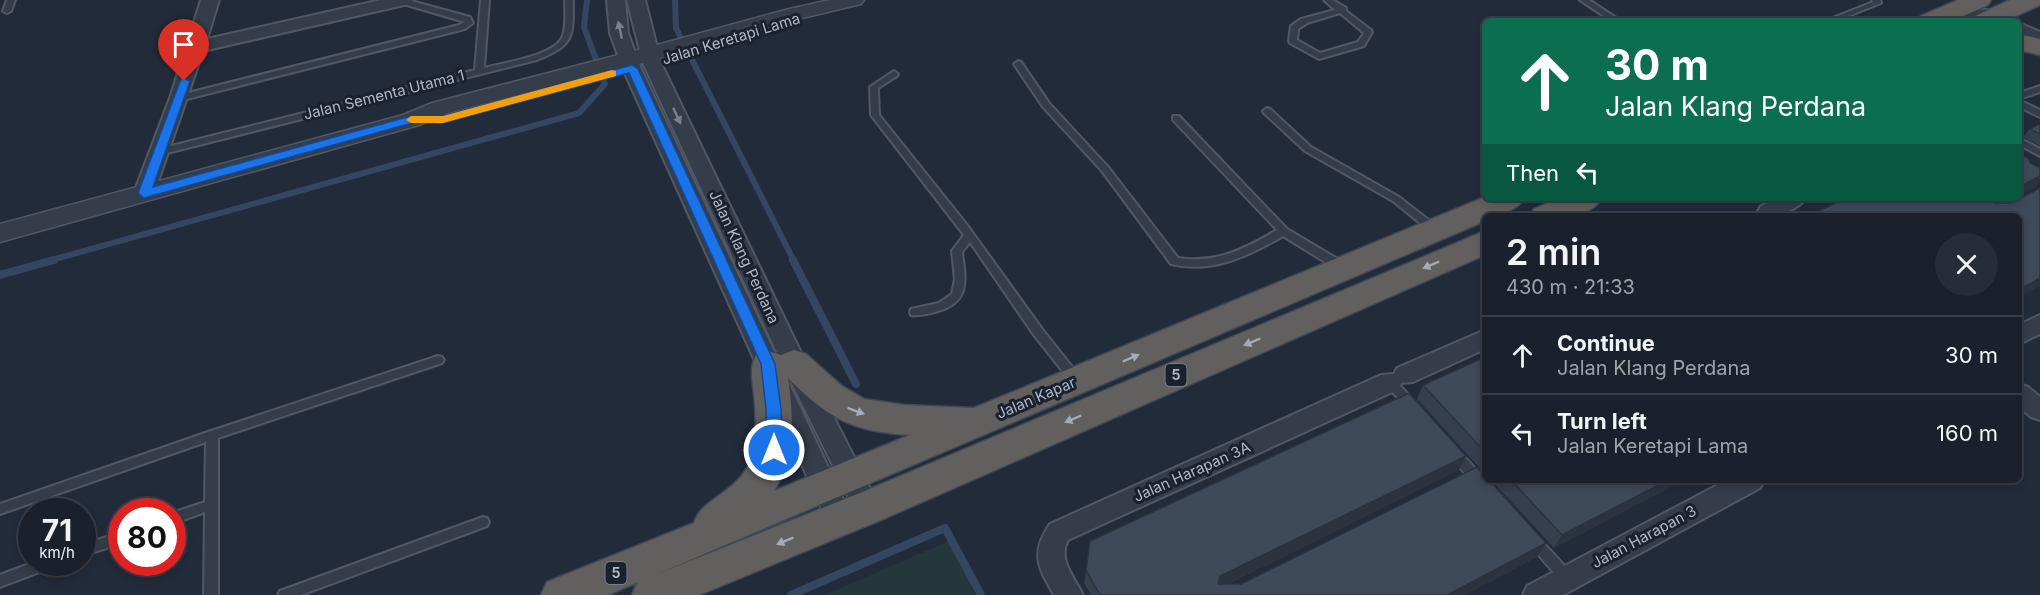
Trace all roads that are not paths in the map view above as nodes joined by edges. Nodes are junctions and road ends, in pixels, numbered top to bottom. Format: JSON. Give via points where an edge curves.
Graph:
{"nodes":[{"id":1,"x":11,"y":0,"type":"edge"},
{"id":2,"x":230,"y":0,"type":"edge"},
{"id":3,"x":484,"y":0,"type":"edge"},
{"id":4,"x":569,"y":0,"type":"edge"},
{"id":5,"x":616,"y":0,"type":"edge"},
{"id":6,"x":636,"y":0,"type":"edge"},
{"id":7,"x":854,"y":0,"type":"edge"},
{"id":8,"x":1328,"y":0,"type":"edge"},
{"id":9,"x":1584,"y":0,"type":"edge"},
{"id":10,"x":1876,"y":0,"type":"edge"},
{"id":11,"x":2031,"y":0,"type":"edge"},
{"id":12,"x":403,"y":1,"type":"edge"},
{"id":13,"x":209,"y":2,"type":"edge"},
{"id":14,"x":1343,"y":10,"type":"junction"},
{"id":15,"x":7,"y":11,"type":"dead end"},
{"id":16,"x":1991,"y":12,"type":"edge"},
{"id":17,"x":2040,"y":15,"type":"edge"},
{"id":18,"x":1612,"y":18,"type":"edge"},
{"id":19,"x":1837,"y":18,"type":"edge"},
{"id":20,"x":1950,"y":18,"type":"edge"},
{"id":21,"x":1959,"y":18,"type":"edge"},
{"id":22,"x":482,"y":21,"type":"junction"},
{"id":23,"x":469,"y":23,"type":"junction"},
{"id":24,"x":2040,"y":24,"type":"edge"},
{"id":25,"x":2022,"y":30,"type":"edge"},
{"id":26,"x":2040,"y":39,"type":"edge"},
{"id":27,"x":2022,"y":43,"type":"edge"},
{"id":28,"x":195,"y":47,"type":"junction"},
{"id":29,"x":2040,"y":47,"type":"edge"},
{"id":30,"x":641,"y":61,"type":"junction"},
{"id":31,"x":1018,"y":64,"type":"dead end"},
{"id":32,"x":479,"y":72,"type":"junction"},
{"id":33,"x":894,"y":74,"type":"dead end"},
{"id":34,"x":2040,"y":89,"type":"edge"},
{"id":35,"x":2022,"y":95,"type":"edge"},
{"id":36,"x":179,"y":98,"type":"junction"},
{"id":37,"x":2022,"y":105,"type":"edge"},
{"id":38,"x":1267,"y":111,"type":"dead end"},
{"id":39,"x":2040,"y":114,"type":"edge"},
{"id":40,"x":1176,"y":118,"type":"dead end"},
{"id":41,"x":2022,"y":143,"type":"edge"},
{"id":42,"x":159,"y":152,"type":"junction"},
{"id":43,"x":2040,"y":153,"type":"edge"},
{"id":44,"x":144,"y":193,"type":"junction"},
{"id":45,"x":1503,"y":201,"type":"edge"},
{"id":46,"x":1580,"y":201,"type":"edge"},
{"id":47,"x":1790,"y":201,"type":"edge"},
{"id":48,"x":1552,"y":213,"type":"edge"},
{"id":49,"x":1768,"y":213,"type":"edge"},
{"id":50,"x":1434,"y":230,"type":"junction"},
{"id":51,"x":1283,"y":231,"type":"junction"},
{"id":52,"x":0,"y":233,"type":"edge"},
{"id":53,"x":970,"y":235,"type":"junction"},
{"id":54,"x":1482,"y":243,"type":"edge"},
{"id":55,"x":1343,"y":268,"type":"junction"},
{"id":56,"x":915,"y":312,"type":"dead end"},
{"id":57,"x":2040,"y":324,"type":"edge"},
{"id":58,"x":2022,"y":333,"type":"edge"},
{"id":59,"x":1482,"y":340,"type":"edge"},
{"id":60,"x":438,"y":360,"type":"dead end"},
{"id":61,"x":781,"y":364,"type":"junction"},
{"id":62,"x":1397,"y":378,"type":"junction"},
{"id":63,"x":1077,"y":381,"type":"junction"},
{"id":64,"x":2022,"y":396,"type":"edge"},
{"id":65,"x":2040,"y":410,"type":"edge"},
{"id":66,"x":1419,"y":415,"type":"edge"},
{"id":67,"x":980,"y":421,"type":"junction"},
{"id":68,"x":212,"y":435,"type":"junction"},
{"id":69,"x":1449,"y":447,"type":"edge"},
{"id":70,"x":1745,"y":483,"type":"edge"},
{"id":71,"x":1486,"y":488,"type":"edge"},
{"id":72,"x":845,"y":497,"type":"junction"},
{"id":73,"x":211,"y":505,"type":"junction"},
{"id":74,"x":0,"y":509,"type":"edge"},
{"id":75,"x":186,"y":514,"type":"edge"},
{"id":76,"x":483,"y":522,"type":"dead end"},
{"id":77,"x":1523,"y":529,"type":"edge"},
{"id":78,"x":672,"y":550,"type":"junction"},
{"id":79,"x":18,"y":574,"type":"edge"},
{"id":80,"x":1568,"y":578,"type":"junction"},
{"id":81,"x":0,"y":581,"type":"edge"},
{"id":82,"x":211,"y":595,"type":"edge"},
{"id":83,"x":285,"y":595,"type":"edge"},
{"id":84,"x":561,"y":595,"type":"edge"},
{"id":85,"x":653,"y":595,"type":"edge"},
{"id":86,"x":1069,"y":595,"type":"edge"},
{"id":87,"x":1536,"y":595,"type":"edge"}],
"edges":[{"from":1,"to":15,"type":"lane"},
{"from":2,"to":13,"type":"street"},
{"from":3,"to":22,"type":"lane"},
{"from":4,"to":32,"type":"lane","name":"Jalan Sementa Utama 1","via":[[569,34],[563,44],[534,58]]},
{"from":30,"to":5,"type":"street","name":"Jalan Klang Perdana","one_way":true,"via":[[619,33]]},
{"from":6,"to":30,"type":"street","name":"Jalan Klang Perdana"},
{"from":7,"to":30,"type":"street","name":"Jalan Keretapi Lama","via":[[816,10],[797,21]]},
{"from":8,"to":14,"type":"lane"},
{"from":9,"to":18,"type":"lane"},
{"from":10,"to":19,"type":"lane","via":[[1877,3]]},
{"from":11,"to":16,"type":"highway"},
{"from":12,"to":23,"type":"lane","via":[[467,19]]},
{"from":12,"to":28,"type":"street"},
{"from":13,"to":28,"type":"street"},
{"from":14,"to":14,"type":"lane","via":[[1368,32],[1361,44],[1319,56],[1293,41],[1294,28],[1304,21]]},
{"from":16,"to":20,"type":"highway"},
{"from":16,"to":21,"type":"street"},
{"from":17,"to":24,"type":"highway"},
{"from":22,"to":23,"type":"lane"},
{"from":22,"to":32,"type":"lane"},
{"from":23,"to":36,"type":"lane"},
{"from":25,"to":26,"type":"street"},
{"from":27,"to":29,"type":"highway"},
{"from":28,"to":36,"type":"street"},
{"from":30,"to":44,"type":"street","name":"Jalan Keretapi Lama","via":[[443,119],[411,120]]},
{"from":30,"to":61,"type":"street","name":"Jalan Klang Perdana"},
{"from":31,"to":51,"type":"lane","via":[[1046,105],[1105,169],[1175,261],[1200,265],[1223,259]]},
{"from":32,"to":42,"type":"lane","name":"Jalan Sementa Utama 1"},
{"from":33,"to":53,"type":"lane","via":[[874,87],[875,115]]},
{"from":34,"to":35,"type":"lane"},
{"from":36,"to":42,"type":"street"},
{"from":37,"to":39,"type":"lane"},
{"from":38,"to":50,"type":"lane","via":[[1308,149],[1395,199]]},
{"from":40,"to":51,"type":"lane"},
{"from":41,"to":43,"type":"lane"},
{"from":42,"to":44,"type":"street"},
{"from":44,"to":52,"type":"street","name":"Jalan Keretapi Lama"},
{"from":45,"to":50,"type":"highway","name":"Jalan Kapar","number":"5"},
{"from":46,"to":48,"type":"highway"},
{"from":47,"to":49,"type":"street"},
{"from":50,"to":55,"type":"highway","name":"Jalan Kapar","number":"5"},
{"from":51,"to":55,"type":"lane"},
{"from":53,"to":56,"type":"lane","via":[[957,251],[961,282],[957,297],[942,309]]},
{"from":53,"to":63,"type":"lane"},
{"from":54,"to":72,"type":"highway","name":"Jalan Kapar","number":"5","one_way":true},
{"from":63,"to":55,"type":"highway","name":"Jalan Kapar","number":"5","one_way":true},
{"from":57,"to":58,"type":"street"},
{"from":59,"to":62,"type":"street","name":"Jalan Harapan 3A"},
{"from":60,"to":68,"type":"lane"},
{"from":61,"to":67,"type":"highway","one_way":true,"via":[[861,414]]},
{"from":61,"to":72,"type":"street","name":"Jalan Klang Perdana"},
{"from":61,"to":78,"type":"highway","via":[[774,409],[774,450],[762,476],[741,503]]},
{"from":62,"to":66,"type":"lane"},
{"from":62,"to":86,"type":"street","name":"Jalan Harapan 3A","via":[[1059,532],[1051,542],[1049,555]]},
{"from":63,"to":67,"type":"highway","name":"Jalan Kapar","number":"5"},
{"from":64,"to":65,"type":"street"},
{"from":67,"to":72,"type":"highway","name":"Jalan Kapar","number":"5"},
{"from":68,"to":73,"type":"lane"},
{"from":68,"to":74,"type":"lane"},
{"from":69,"to":71,"type":"lane","via":[[1466,474]]},
{"from":70,"to":80,"type":"street","name":"Jalan Harapan 3"},
{"from":72,"to":78,"type":"highway","name":"Jalan Kapar","number":"5"},
{"from":72,"to":85,"type":"highway","name":"Jalan Kapar","number":"5","one_way":true},
{"from":73,"to":75,"type":"lane"},
{"from":73,"to":82,"type":"lane"},
{"from":76,"to":83,"type":"lane"},
{"from":77,"to":80,"type":"lane"},
{"from":78,"to":84,"type":"highway","name":"Jalan Kapar","number":"5"},
{"from":79,"to":81,"type":"lane"},
{"from":80,"to":87,"type":"street","name":"Jalan Harapan 3"}]}
